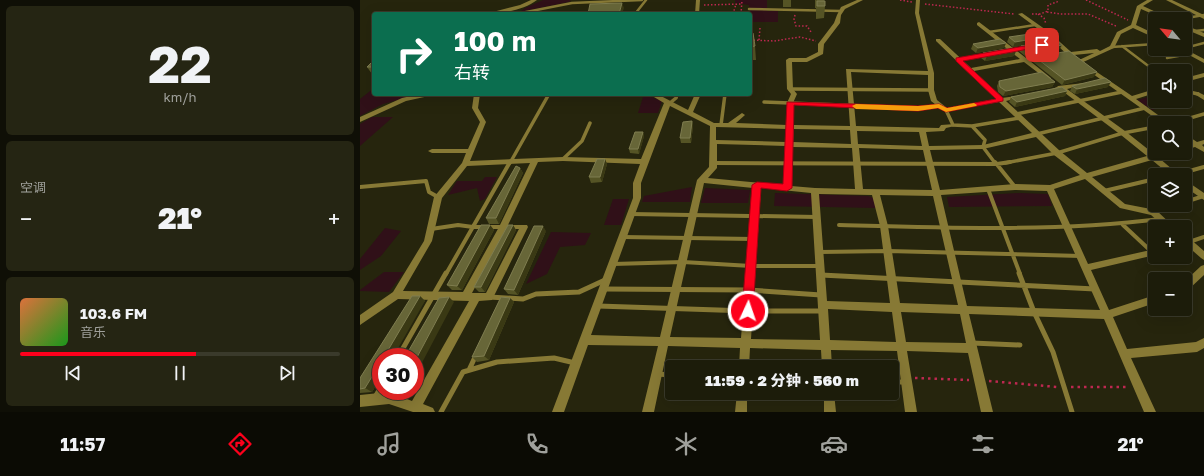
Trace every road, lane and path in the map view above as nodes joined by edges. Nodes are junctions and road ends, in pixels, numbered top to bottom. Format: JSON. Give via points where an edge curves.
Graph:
{"nodes":[{"id":1,"x":535,"y":0,"type":"edge"},
{"id":2,"x":642,"y":0,"type":"edge"},
{"id":3,"x":646,"y":0,"type":"edge"},
{"id":4,"x":742,"y":0,"type":"edge"},
{"id":5,"x":861,"y":0,"type":"edge"},
{"id":6,"x":900,"y":0,"type":"edge"},
{"id":7,"x":1058,"y":0,"type":"edge"},
{"id":8,"x":1086,"y":0,"type":"edge"},
{"id":9,"x":1151,"y":0,"type":"edge"},
{"id":10,"x":1168,"y":0,"type":"edge"},
{"id":11,"x":698,"y":1,"type":"edge"},
{"id":12,"x":918,"y":2,"type":"edge"},
{"id":13,"x":736,"y":4,"type":"junction"},
{"id":14,"x":742,"y":4,"type":"junction"},
{"id":15,"x":522,"y":6,"type":"junction"},
{"id":16,"x":1139,"y":6,"type":"junction"},
{"id":17,"x":749,"y":9,"type":"dead end"},
{"id":18,"x":796,"y":10,"type":"junction"},
{"id":19,"x":841,"y":11,"type":"junction"},
{"id":20,"x":496,"y":12,"type":"edge"},
{"id":21,"x":513,"y":12,"type":"edge"},
{"id":22,"x":526,"y":12,"type":"edge"},
{"id":23,"x":637,"y":12,"type":"edge"},
{"id":24,"x":697,"y":12,"type":"edge"},
{"id":25,"x":734,"y":12,"type":"edge"},
{"id":26,"x":741,"y":12,"type":"edge"},
{"id":27,"x":1046,"y":12,"type":"junction"},
{"id":28,"x":1152,"y":12,"type":"edge"},
{"id":29,"x":1020,"y":14,"type":"junction"},
{"id":30,"x":1203,"y":16,"type":"edge"},
{"id":31,"x":1192,"y":18,"type":"edge"},
{"id":32,"x":979,"y":24,"type":"dead end"},
{"id":33,"x":1036,"y":25,"type":"junction"},
{"id":34,"x":1134,"y":25,"type":"junction"},
{"id":35,"x":760,"y":28,"type":"dead end"},
{"id":36,"x":1126,"y":30,"type":"junction"},
{"id":37,"x":1192,"y":30,"type":"edge"},
{"id":38,"x":1204,"y":30,"type":"edge"},
{"id":39,"x":1195,"y":31,"type":"junction"},
{"id":40,"x":811,"y":32,"type":"dead end"},
{"id":41,"x":989,"y":32,"type":"junction"},
{"id":42,"x":1148,"y":32,"type":"edge"},
{"id":43,"x":1204,"y":35,"type":"edge"},
{"id":44,"x":752,"y":40,"type":"edge"},
{"id":45,"x":759,"y":40,"type":"junction"},
{"id":46,"x":938,"y":40,"type":"dead end"},
{"id":47,"x":822,"y":42,"type":"junction"},
{"id":48,"x":1058,"y":42,"type":"junction"},
{"id":49,"x":1204,"y":43,"type":"edge"},
{"id":50,"x":1050,"y":44,"type":"edge"},
{"id":51,"x":1148,"y":44,"type":"edge"},
{"id":52,"x":1121,"y":46,"type":"junction"},
{"id":53,"x":1192,"y":46,"type":"edge"},
{"id":54,"x":1112,"y":47,"type":"junction"},
{"id":55,"x":1020,"y":49,"type":"edge"},
{"id":56,"x":1013,"y":50,"type":"junction"},
{"id":57,"x":1103,"y":50,"type":"junction"},
{"id":58,"x":1005,"y":52,"type":"edge"},
{"id":59,"x":1070,"y":53,"type":"junction"},
{"id":60,"x":989,"y":54,"type":"edge"},
{"id":61,"x":1061,"y":54,"type":"edge"},
{"id":62,"x":1054,"y":55,"type":"edge"},
{"id":63,"x":1192,"y":55,"type":"edge"},
{"id":64,"x":1178,"y":56,"type":"edge"},
{"id":65,"x":1167,"y":58,"type":"dead end"},
{"id":66,"x":958,"y":60,"type":"junction"},
{"id":67,"x":1025,"y":60,"type":"junction"},
{"id":68,"x":1204,"y":61,"type":"edge"},
{"id":69,"x":1079,"y":62,"type":"junction"},
{"id":70,"x":1148,"y":66,"type":"edge"},
{"id":71,"x":969,"y":70,"type":"junction"},
{"id":72,"x":931,"y":73,"type":"junction"},
{"id":73,"x":1204,"y":75,"type":"edge"},
{"id":74,"x":1192,"y":78,"type":"edge"},
{"id":75,"x":1103,"y":79,"type":"junction"},
{"id":76,"x":1096,"y":80,"type":"edge"},
{"id":77,"x":1089,"y":82,"type":"edge"},
{"id":78,"x":1061,"y":88,"type":"junction"},
{"id":79,"x":790,"y":89,"type":"junction"},
{"id":80,"x":850,"y":90,"type":"junction"},
{"id":81,"x":931,"y":90,"type":"junction"},
{"id":82,"x":1046,"y":91,"type":"edge"},
{"id":83,"x":1122,"y":92,"type":"junction"},
{"id":84,"x":1031,"y":94,"type":"edge"},
{"id":85,"x":1148,"y":94,"type":"edge"},
{"id":86,"x":419,"y":96,"type":"edge"},
{"id":87,"x":477,"y":96,"type":"edge"},
{"id":88,"x":548,"y":96,"type":"edge"},
{"id":89,"x":656,"y":96,"type":"edge"},
{"id":90,"x":676,"y":96,"type":"edge"},
{"id":91,"x":697,"y":96,"type":"edge"},
{"id":92,"x":724,"y":96,"type":"edge"},
{"id":93,"x":1131,"y":98,"type":"junction"},
{"id":94,"x":1001,"y":100,"type":"junction"},
{"id":95,"x":1080,"y":101,"type":"junction"},
{"id":96,"x":669,"y":102,"type":"junction"},
{"id":97,"x":764,"y":102,"type":"dead end"},
{"id":98,"x":790,"y":103,"type":"junction"},
{"id":99,"x":851,"y":106,"type":"junction"},
{"id":100,"x":939,"y":106,"type":"junction"},
{"id":101,"x":1145,"y":108,"type":"junction"},
{"id":102,"x":946,"y":110,"type":"junction"},
{"id":103,"x":690,"y":113,"type":"junction"},
{"id":104,"x":1204,"y":114,"type":"edge"},
{"id":105,"x":742,"y":115,"type":"dead end"},
{"id":106,"x":1018,"y":116,"type":"junction"},
{"id":107,"x":1156,"y":116,"type":"edge"},
{"id":108,"x":1192,"y":117,"type":"edge"},
{"id":109,"x":1103,"y":118,"type":"junction"},
{"id":110,"x":360,"y":120,"type":"edge"},
{"id":111,"x":590,"y":123,"type":"dead end"},
{"id":112,"x":717,"y":125,"type":"junction"},
{"id":113,"x":953,"y":125,"type":"junction"},
{"id":114,"x":790,"y":126,"type":"junction"},
{"id":115,"x":972,"y":126,"type":"junction"},
{"id":116,"x":1148,"y":127,"type":"edge"},
{"id":117,"x":853,"y":128,"type":"junction"},
{"id":118,"x":922,"y":130,"type":"junction"},
{"id":119,"x":1123,"y":133,"type":"junction"},
{"id":120,"x":1037,"y":134,"type":"junction"},
{"id":121,"x":1192,"y":141,"type":"edge"},
{"id":122,"x":713,"y":142,"type":"junction"},
{"id":123,"x":1204,"y":142,"type":"edge"},
{"id":124,"x":1196,"y":144,"type":"junction"},
{"id":125,"x":789,"y":145,"type":"junction"},
{"id":126,"x":1192,"y":145,"type":"edge"},
{"id":127,"x":855,"y":146,"type":"junction"},
{"id":128,"x":984,"y":147,"type":"junction"},
{"id":129,"x":926,"y":148,"type":"junction"},
{"id":130,"x":1204,"y":150,"type":"edge"},
{"id":131,"x":432,"y":151,"type":"dead end"},
{"id":132,"x":470,"y":151,"type":"junction"},
{"id":133,"x":1058,"y":153,"type":"junction"},
{"id":134,"x":1148,"y":154,"type":"edge"},
{"id":135,"x":564,"y":159,"type":"junction"},
{"id":136,"x":1148,"y":159,"type":"edge"},
{"id":137,"x":534,"y":160,"type":"junction"},
{"id":138,"x":1156,"y":160,"type":"edge"},
{"id":139,"x":511,"y":161,"type":"junction"},
{"id":140,"x":644,"y":162,"type":"junction"},
{"id":141,"x":788,"y":162,"type":"junction"},
{"id":142,"x":713,"y":163,"type":"junction"},
{"id":143,"x":465,"y":164,"type":"junction"},
{"id":144,"x":857,"y":164,"type":"junction"},
{"id":145,"x":930,"y":164,"type":"junction"},
{"id":146,"x":997,"y":164,"type":"junction"},
{"id":147,"x":1204,"y":167,"type":"edge"},
{"id":148,"x":1166,"y":168,"type":"edge"},
{"id":149,"x":1192,"y":170,"type":"edge"},
{"id":150,"x":1086,"y":176,"type":"junction"},
{"id":151,"x":701,"y":180,"type":"junction"},
{"id":152,"x":1148,"y":181,"type":"edge"},
{"id":153,"x":757,"y":185,"type":"junction"},
{"id":154,"x":360,"y":187,"type":"edge"},
{"id":155,"x":1015,"y":187,"type":"junction"},
{"id":156,"x":1192,"y":187,"type":"edge"},
{"id":157,"x":787,"y":188,"type":"junction"},
{"id":158,"x":1050,"y":188,"type":"junction"},
{"id":159,"x":988,"y":190,"type":"junction"},
{"id":160,"x":815,"y":191,"type":"junction"},
{"id":161,"x":1104,"y":191,"type":"junction"},
{"id":162,"x":859,"y":192,"type":"junction"},
{"id":163,"x":875,"y":192,"type":"junction"},
{"id":164,"x":937,"y":193,"type":"junction"},
{"id":165,"x":1204,"y":196,"type":"edge"},
{"id":166,"x":438,"y":197,"type":"junction"},
{"id":167,"x":1192,"y":200,"type":"edge"},
{"id":168,"x":1148,"y":211,"type":"edge"},
{"id":169,"x":1153,"y":212,"type":"edge"},
{"id":170,"x":631,"y":214,"type":"junction"},
{"id":171,"x":692,"y":215,"type":"junction"},
{"id":172,"x":754,"y":216,"type":"junction"},
{"id":173,"x":817,"y":217,"type":"junction"},
{"id":174,"x":1161,"y":219,"type":"joint"},
{"id":175,"x":839,"y":225,"type":"dead end"},
{"id":176,"x":1123,"y":225,"type":"junction"},
{"id":177,"x":503,"y":226,"type":"junction"},
{"id":178,"x":884,"y":226,"type":"junction"},
{"id":179,"x":473,"y":227,"type":"junction"},
{"id":180,"x":524,"y":227,"type":"joint"},
{"id":181,"x":1068,"y":227,"type":"junction"},
{"id":182,"x":944,"y":228,"type":"junction"},
{"id":183,"x":431,"y":229,"type":"junction"},
{"id":184,"x":1003,"y":229,"type":"junction"},
{"id":185,"x":623,"y":237,"type":"junction"},
{"id":186,"x":1204,"y":237,"type":"edge"},
{"id":187,"x":686,"y":239,"type":"junction"},
{"id":188,"x":753,"y":239,"type":"junction"},
{"id":189,"x":1192,"y":242,"type":"edge"},
{"id":190,"x":1192,"y":247,"type":"edge"},
{"id":191,"x":1148,"y":248,"type":"edge"},
{"id":192,"x":888,"y":250,"type":"junction"},
{"id":193,"x":820,"y":252,"type":"junction"},
{"id":194,"x":950,"y":253,"type":"junction"},
{"id":195,"x":1148,"y":254,"type":"edge"},
{"id":196,"x":1012,"y":255,"type":"junction"},
{"id":197,"x":1080,"y":256,"type":"junction"},
{"id":198,"x":1204,"y":256,"type":"edge"},
{"id":199,"x":682,"y":262,"type":"junction"},
{"id":200,"x":613,"y":264,"type":"junction"},
{"id":201,"x":751,"y":266,"type":"junction"},
{"id":202,"x":1086,"y":268,"type":"junction"},
{"id":203,"x":1204,"y":269,"type":"edge"},
{"id":204,"x":821,"y":271,"type":"junction"},
{"id":205,"x":607,"y":279,"type":"junction"},
{"id":206,"x":892,"y":280,"type":"junction"},
{"id":207,"x":1192,"y":280,"type":"edge"},
{"id":208,"x":957,"y":283,"type":"junction"},
{"id":209,"x":1024,"y":286,"type":"junction"},
{"id":210,"x":604,"y":289,"type":"junction"},
{"id":211,"x":1095,"y":289,"type":"junction"},
{"id":212,"x":676,"y":290,"type":"junction"},
{"id":213,"x":749,"y":290,"type":"junction"},
{"id":214,"x":396,"y":295,"type":"junction"},
{"id":215,"x":433,"y":296,"type":"junction"},
{"id":216,"x":465,"y":297,"type":"junction"},
{"id":217,"x":476,"y":297,"type":"junction"},
{"id":218,"x":489,"y":297,"type":"junction"},
{"id":219,"x":502,"y":298,"type":"junction"},
{"id":220,"x":1148,"y":301,"type":"edge"},
{"id":221,"x":823,"y":303,"type":"junction"},
{"id":222,"x":498,"y":305,"type":"edge"},
{"id":223,"x":597,"y":306,"type":"junction"},
{"id":224,"x":896,"y":307,"type":"junction"},
{"id":225,"x":672,"y":309,"type":"junction"},
{"id":226,"x":964,"y":310,"type":"junction"},
{"id":227,"x":748,"y":311,"type":"junction"},
{"id":228,"x":1034,"y":312,"type":"junction"},
{"id":229,"x":1107,"y":315,"type":"junction"},
{"id":230,"x":360,"y":321,"type":"edge"},
{"id":231,"x":585,"y":340,"type":"junction"},
{"id":232,"x":665,"y":340,"type":"junction"},
{"id":233,"x":746,"y":342,"type":"junction"},
{"id":234,"x":1204,"y":343,"type":"edge"},
{"id":235,"x":826,"y":344,"type":"junction"},
{"id":236,"x":1020,"y":345,"type":"dead end"},
{"id":237,"x":972,"y":346,"type":"junction"},
{"id":238,"x":902,"y":347,"type":"junction"},
{"id":239,"x":403,"y":348,"type":"edge"},
{"id":240,"x":478,"y":349,"type":"edge"},
{"id":241,"x":1124,"y":354,"type":"junction"},
{"id":242,"x":745,"y":360,"type":"edge"},
{"id":243,"x":827,"y":360,"type":"edge"},
{"id":244,"x":576,"y":363,"type":"junction"},
{"id":245,"x":468,"y":370,"type":"junction"},
{"id":246,"x":657,"y":374,"type":"junction"},
{"id":247,"x":665,"y":375,"type":"edge"},
{"id":248,"x":906,"y":380,"type":"junction"},
{"id":249,"x":899,"y":381,"type":"edge"},
{"id":250,"x":980,"y":381,"type":"junction"},
{"id":251,"x":1064,"y":387,"type":"junction"},
{"id":252,"x":1139,"y":387,"type":"junction"},
{"id":253,"x":372,"y":399,"type":"edge"},
{"id":254,"x":395,"y":400,"type":"edge"},
{"id":255,"x":742,"y":400,"type":"edge"},
{"id":256,"x":829,"y":400,"type":"edge"},
{"id":257,"x":360,"y":401,"type":"edge"},
{"id":258,"x":415,"y":407,"type":"junction"},
{"id":259,"x":429,"y":412,"type":"edge"},
{"id":260,"x":441,"y":412,"type":"edge"},
{"id":261,"x":558,"y":412,"type":"edge"},
{"id":262,"x":648,"y":412,"type":"edge"},
{"id":263,"x":741,"y":412,"type":"edge"},
{"id":264,"x":830,"y":412,"type":"edge"},
{"id":265,"x":911,"y":412,"type":"edge"},
{"id":266,"x":987,"y":412,"type":"edge"},
{"id":267,"x":1072,"y":412,"type":"edge"},
{"id":268,"x":1150,"y":412,"type":"edge"}],
"edges":[{"from":1,"to":15,"type":"street"},
{"from":2,"to":22,"type":"lane","via":[[572,3]]},
{"from":3,"to":23,"type":"lane"},
{"from":4,"to":14,"type":"path"},
{"from":5,"to":19,"type":"street"},
{"from":6,"to":12,"type":"path"},
{"from":7,"to":27,"type":"path","via":[[1048,5]]},
{"from":8,"to":34,"type":"path"},
{"from":9,"to":16,"type":"street"},
{"from":10,"to":30,"type":"street"},
{"from":11,"to":13,"type":"path"},
{"from":11,"to":24,"type":"street"},
{"from":12,"to":29,"type":"path","via":[[1002,14]]},
{"from":12,"to":72,"type":"street","via":[[917,12]]},
{"from":13,"to":14,"type":"path"},
{"from":13,"to":25,"type":"path"},
{"from":14,"to":26,"type":"path"},
{"from":15,"to":20,"type":"street"},
{"from":15,"to":21,"type":"street"},
{"from":16,"to":28,"type":"street"},
{"from":16,"to":34,"type":"street"},
{"from":17,"to":18,"type":"lane"},
{"from":18,"to":19,"type":"lane"},
{"from":18,"to":40,"type":"path","via":[[796,26],[807,26]]},
{"from":19,"to":47,"type":"street","via":[[837,23]]},
{"from":27,"to":29,"type":"path"},
{"from":27,"to":36,"type":"path","via":[[1088,14]]},
{"from":29,"to":33,"type":"street"},
{"from":30,"to":31,"type":"lane"},
{"from":32,"to":41,"type":"street"},
{"from":33,"to":41,"type":"lane"},
{"from":33,"to":48,"type":"street"},
{"from":34,"to":36,"type":"street"},
{"from":34,"to":42,"type":"street"},
{"from":35,"to":45,"type":"path"},
{"from":36,"to":54,"type":"street","via":[[1119,33]]},
{"from":37,"to":39,"type":"street"},
{"from":38,"to":39,"type":"lane"},
{"from":39,"to":43,"type":"street"},
{"from":41,"to":56,"type":"street"},
{"from":44,"to":45,"type":"path"},
{"from":45,"to":47,"type":"path","via":[[774,41],[800,37]]},
{"from":46,"to":66,"type":"street"},
{"from":47,"to":79,"type":"street","via":[[821,53],[807,60],[789,60]]},
{"from":48,"to":50,"type":"lane"},
{"from":48,"to":59,"type":"street"},
{"from":49,"to":53,"type":"lane"},
{"from":51,"to":52,"type":"lane"},
{"from":52,"to":54,"type":"lane"},
{"from":52,"to":70,"type":"lane"},
{"from":54,"to":57,"type":"street"},
{"from":55,"to":56,"type":"lane"},
{"from":56,"to":58,"type":"lane"},
{"from":56,"to":67,"type":"street"},
{"from":57,"to":59,"type":"street"},
{"from":57,"to":69,"type":"street"},
{"from":59,"to":61,"type":"street"},
{"from":59,"to":69,"type":"street"},
{"from":60,"to":66,"type":"lane"},
{"from":62,"to":67,"type":"street"},
{"from":63,"to":68,"type":"street"},
{"from":64,"to":65,"type":"lane"},
{"from":66,"to":71,"type":"street"},
{"from":67,"to":71,"type":"street"},
{"from":67,"to":78,"type":"street"},
{"from":69,"to":75,"type":"street"},
{"from":71,"to":94,"type":"street"},
{"from":72,"to":80,"type":"street","via":[[848,70]]},
{"from":72,"to":81,"type":"street"},
{"from":73,"to":74,"type":"street"},
{"from":75,"to":76,"type":"street"},
{"from":75,"to":83,"type":"street"},
{"from":77,"to":78,"type":"street"},
{"from":78,"to":82,"type":"street"},
{"from":78,"to":95,"type":"street"},
{"from":79,"to":80,"type":"lane"},
{"from":79,"to":98,"type":"street","via":[[794,94]]},
{"from":80,"to":81,"type":"lane"},
{"from":80,"to":99,"type":"street"},
{"from":81,"to":100,"type":"street","via":[[934,101]]},
{"from":83,"to":93,"type":"street"},
{"from":83,"to":95,"type":"lane"},
{"from":84,"to":94,"type":"street"},
{"from":85,"to":93,"type":"street"},
{"from":86,"to":110,"type":"street","via":[[404,99]]},
{"from":87,"to":132,"type":"street","via":[[474,108],[483,122]]},
{"from":88,"to":139,"type":"lane"},
{"from":89,"to":96,"type":"street"},
{"from":90,"to":96,"type":"lane"},
{"from":91,"to":103,"type":"street"},
{"from":92,"to":112,"type":"lane"},
{"from":93,"to":101,"type":"street"},
{"from":94,"to":102,"type":"street"},
{"from":94,"to":106,"type":"street"},
{"from":95,"to":106,"type":"lane"},
{"from":95,"to":109,"type":"street"},
{"from":96,"to":103,"type":"street"},
{"from":96,"to":140,"type":"street"},
{"from":97,"to":98,"type":"lane"},
{"from":98,"to":99,"type":"lane"},
{"from":98,"to":114,"type":"street"},
{"from":99,"to":100,"type":"lane"},
{"from":99,"to":117,"type":"street"},
{"from":100,"to":102,"type":"street"},
{"from":101,"to":107,"type":"street"},
{"from":101,"to":109,"type":"lane"},
{"from":102,"to":113,"type":"lane"},
{"from":103,"to":112,"type":"street"},
{"from":104,"to":108,"type":"lane"},
{"from":105,"to":112,"type":"street","via":[[730,125]]},
{"from":106,"to":115,"type":"lane"},
{"from":106,"to":120,"type":"street"},
{"from":109,"to":119,"type":"street"},
{"from":109,"to":120,"type":"lane"},
{"from":111,"to":135,"type":"lane","via":[[582,140]]},
{"from":112,"to":114,"type":"street"},
{"from":112,"to":122,"type":"street"},
{"from":113,"to":115,"type":"lane"},
{"from":113,"to":118,"type":"street","via":[[943,126],[942,130]]},
{"from":114,"to":117,"type":"street"},
{"from":114,"to":125,"type":"street"},
{"from":115,"to":128,"type":"lane","via":[[984,140]]},
{"from":116,"to":119,"type":"lane"},
{"from":117,"to":118,"type":"street"},
{"from":117,"to":127,"type":"street"},
{"from":118,"to":129,"type":"street"},
{"from":119,"to":133,"type":"lane"},
{"from":119,"to":134,"type":"street"},
{"from":120,"to":128,"type":"street"},
{"from":120,"to":133,"type":"street"},
{"from":121,"to":124,"type":"street"},
{"from":122,"to":125,"type":"street"},
{"from":122,"to":142,"type":"street"},
{"from":123,"to":124,"type":"street"},
{"from":124,"to":126,"type":"street"},
{"from":124,"to":130,"type":"street"},
{"from":125,"to":127,"type":"street"},
{"from":125,"to":141,"type":"street"},
{"from":127,"to":129,"type":"street"},
{"from":127,"to":144,"type":"street"},
{"from":128,"to":129,"type":"street"},
{"from":128,"to":146,"type":"lane"},
{"from":129,"to":145,"type":"street"},
{"from":131,"to":132,"type":"street"},
{"from":132,"to":143,"type":"street"},
{"from":133,"to":146,"type":"lane"},
{"from":133,"to":150,"type":"street"},
{"from":135,"to":137,"type":"street"},
{"from":135,"to":140,"type":"street"},
{"from":136,"to":150,"type":"street"},
{"from":137,"to":139,"type":"street"},
{"from":137,"to":177,"type":"street"},
{"from":138,"to":148,"type":"street"},
{"from":139,"to":143,"type":"street"},
{"from":139,"to":179,"type":"lane"},
{"from":140,"to":170,"type":"street"},
{"from":141,"to":142,"type":"lane"},
{"from":141,"to":144,"type":"lane"},
{"from":141,"to":157,"type":"street"},
{"from":142,"to":151,"type":"street","via":[[712,168]]},
{"from":143,"to":166,"type":"street"},
{"from":144,"to":145,"type":"lane"},
{"from":144,"to":162,"type":"street"},
{"from":145,"to":146,"type":"lane"},
{"from":145,"to":164,"type":"street"},
{"from":146,"to":155,"type":"lane"},
{"from":147,"to":149,"type":"lane"},
{"from":150,"to":158,"type":"street"},
{"from":150,"to":161,"type":"street"},
{"from":151,"to":153,"type":"street"},
{"from":151,"to":171,"type":"street"},
{"from":152,"to":161,"type":"lane"},
{"from":153,"to":157,"type":"street"},
{"from":153,"to":172,"type":"street"},
{"from":154,"to":166,"type":"lane","via":[[426,181],[429,192]]},
{"from":155,"to":158,"type":"street"},
{"from":155,"to":159,"type":"street"},
{"from":156,"to":165,"type":"street"},
{"from":157,"to":160,"type":"street"},
{"from":158,"to":181,"type":"street"},
{"from":159,"to":164,"type":"street"},
{"from":159,"to":184,"type":"lane"},
{"from":160,"to":162,"type":"street"},
{"from":160,"to":173,"type":"street"},
{"from":161,"to":168,"type":"street","via":[[1123,206]]},
{"from":162,"to":163,"type":"street"},
{"from":163,"to":164,"type":"street"},
{"from":163,"to":178,"type":"street"},
{"from":164,"to":182,"type":"street"},
{"from":165,"to":167,"type":"lane"},
{"from":166,"to":183,"type":"street"},
{"from":169,"to":174,"type":"street"},
{"from":170,"to":171,"type":"lane"},
{"from":170,"to":185,"type":"street"},
{"from":171,"to":172,"type":"lane"},
{"from":171,"to":187,"type":"street"},
{"from":172,"to":173,"type":"lane"},
{"from":172,"to":188,"type":"street"},
{"from":173,"to":193,"type":"street"},
{"from":174,"to":176,"type":"lane"},
{"from":175,"to":178,"type":"lane"},
{"from":176,"to":181,"type":"lane"},
{"from":176,"to":191,"type":"lane"},
{"from":177,"to":179,"type":"lane"},
{"from":177,"to":180,"type":"lane"},
{"from":177,"to":216,"type":"street"},
{"from":178,"to":182,"type":"lane"},
{"from":178,"to":192,"type":"street"},
{"from":179,"to":183,"type":"lane","via":[[458,225]]},
{"from":179,"to":215,"type":"lane"},
{"from":180,"to":218,"type":"street"},
{"from":181,"to":184,"type":"lane"},
{"from":181,"to":197,"type":"street"},
{"from":182,"to":184,"type":"lane"},
{"from":182,"to":194,"type":"street"},
{"from":183,"to":214,"type":"street","via":[[428,241]]},
{"from":184,"to":196,"type":"lane"},
{"from":185,"to":187,"type":"lane"},
{"from":185,"to":200,"type":"street"},
{"from":186,"to":189,"type":"lane"},
{"from":187,"to":188,"type":"lane"},
{"from":187,"to":199,"type":"street"},
{"from":188,"to":201,"type":"street"},
{"from":190,"to":198,"type":"street"},
{"from":192,"to":193,"type":"lane"},
{"from":192,"to":194,"type":"lane"},
{"from":192,"to":206,"type":"street"},
{"from":193,"to":204,"type":"street"},
{"from":194,"to":196,"type":"lane"},
{"from":194,"to":208,"type":"street"},
{"from":195,"to":202,"type":"street"},
{"from":196,"to":197,"type":"lane"},
{"from":196,"to":209,"type":"lane"},
{"from":197,"to":202,"type":"street"},
{"from":199,"to":200,"type":"lane"},
{"from":199,"to":201,"type":"lane"},
{"from":199,"to":212,"type":"street"},
{"from":200,"to":205,"type":"street"},
{"from":201,"to":204,"type":"lane"},
{"from":201,"to":213,"type":"street"},
{"from":202,"to":211,"type":"street"},
{"from":203,"to":207,"type":"street"},
{"from":204,"to":206,"type":"lane"},
{"from":204,"to":221,"type":"street"},
{"from":205,"to":210,"type":"street"},
{"from":205,"to":219,"type":"lane","via":[[578,292],[536,294],[523,299]]},
{"from":206,"to":208,"type":"lane"},
{"from":206,"to":224,"type":"street"},
{"from":208,"to":209,"type":"lane"},
{"from":208,"to":226,"type":"street"},
{"from":209,"to":211,"type":"lane"},
{"from":209,"to":228,"type":"lane"},
{"from":210,"to":212,"type":"lane"},
{"from":210,"to":223,"type":"street"},
{"from":211,"to":229,"type":"street"},
{"from":212,"to":213,"type":"lane"},
{"from":212,"to":225,"type":"street"},
{"from":213,"to":221,"type":"lane"},
{"from":213,"to":227,"type":"street"},
{"from":214,"to":215,"type":"street"},
{"from":214,"to":230,"type":"street"},
{"from":215,"to":216,"type":"street"},
{"from":215,"to":239,"type":"lane"},
{"from":216,"to":217,"type":"street"},
{"from":217,"to":218,"type":"street"},
{"from":217,"to":258,"type":"street"},
{"from":218,"to":219,"type":"lane"},
{"from":219,"to":222,"type":"lane"},
{"from":220,"to":229,"type":"street"},
{"from":221,"to":224,"type":"street"},
{"from":221,"to":227,"type":"lane"},
{"from":221,"to":235,"type":"street"},
{"from":223,"to":225,"type":"lane"},
{"from":223,"to":231,"type":"street"},
{"from":224,"to":226,"type":"street"},
{"from":224,"to":238,"type":"street"},
{"from":225,"to":227,"type":"lane"},
{"from":225,"to":232,"type":"street"},
{"from":226,"to":228,"type":"street"},
{"from":226,"to":237,"type":"street"},
{"from":227,"to":233,"type":"street"},
{"from":228,"to":229,"type":"street"},
{"from":228,"to":251,"type":"lane","via":[[1053,352]]},
{"from":229,"to":241,"type":"street"},
{"from":231,"to":232,"type":"street"},
{"from":231,"to":244,"type":"street"},
{"from":232,"to":233,"type":"street"},
{"from":232,"to":246,"type":"street"},
{"from":233,"to":235,"type":"street"},
{"from":233,"to":242,"type":"street"},
{"from":234,"to":241,"type":"street","via":[[1197,347]]},
{"from":235,"to":238,"type":"street"},
{"from":235,"to":243,"type":"street"},
{"from":236,"to":237,"type":"lane"},
{"from":237,"to":238,"type":"street"},
{"from":237,"to":250,"type":"street"},
{"from":238,"to":248,"type":"street"},
{"from":240,"to":245,"type":"lane"},
{"from":241,"to":252,"type":"street"},
{"from":244,"to":245,"type":"lane","via":[[554,358],[497,362]]},
{"from":244,"to":261,"type":"street"},
{"from":245,"to":260,"type":"lane","via":[[463,372]]},
{"from":246,"to":247,"type":"lane"},
{"from":246,"to":262,"type":"street"},
{"from":248,"to":249,"type":"lane"},
{"from":248,"to":250,"type":"path"},
{"from":248,"to":265,"type":"street"},
{"from":250,"to":251,"type":"path"},
{"from":250,"to":266,"type":"street"},
{"from":251,"to":252,"type":"path"},
{"from":251,"to":267,"type":"lane"},
{"from":252,"to":268,"type":"street"},
{"from":253,"to":257,"type":"street"},
{"from":254,"to":258,"type":"street"},
{"from":255,"to":263,"type":"street"},
{"from":256,"to":264,"type":"street"},
{"from":258,"to":259,"type":"street"}]}
